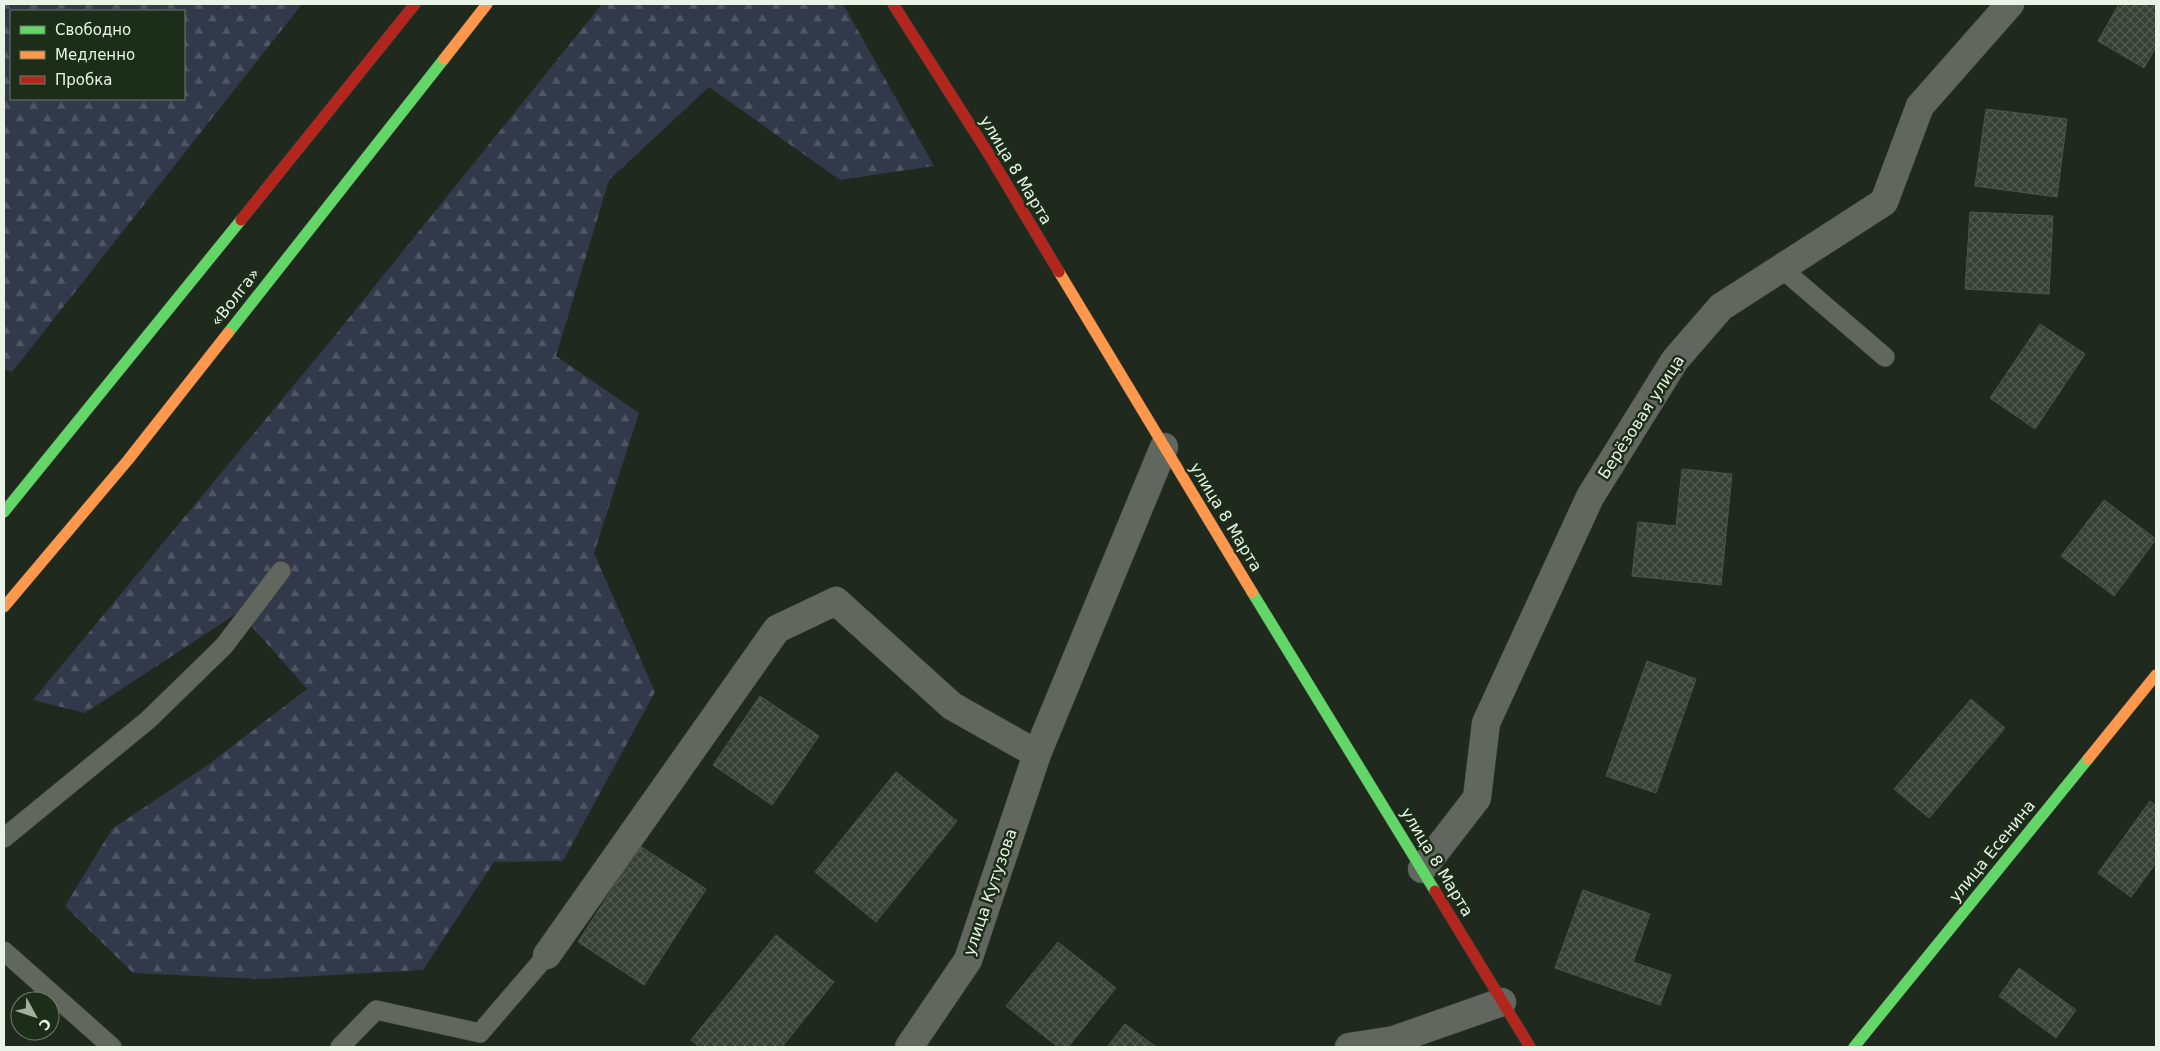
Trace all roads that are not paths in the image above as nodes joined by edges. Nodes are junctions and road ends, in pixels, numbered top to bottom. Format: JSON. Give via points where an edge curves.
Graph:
{"nodes":[{"id":1,"x":415,"y":4,"type":"edge"},
{"id":2,"x":487,"y":4,"type":"edge"},
{"id":3,"x":893,"y":4,"type":"edge"},
{"id":4,"x":2010,"y":4,"type":"edge"},
{"id":5,"x":1781,"y":268,"type":"junction"},
{"id":6,"x":1885,"y":357,"type":"dead end"},
{"id":7,"x":1164,"y":447,"type":"junction"},
{"id":8,"x":4,"y":512,"type":"edge"},
{"id":9,"x":281,"y":571,"type":"dead end"},
{"id":10,"x":4,"y":607,"type":"edge"},
{"id":11,"x":2156,"y":675,"type":"edge"},
{"id":12,"x":1037,"y":754,"type":"junction"},
{"id":13,"x":4,"y":838,"type":"edge"},
{"id":14,"x":1422,"y":869,"type":"junction"},
{"id":15,"x":4,"y":951,"type":"edge"},
{"id":16,"x":547,"y":955,"type":"joint"},
{"id":17,"x":1502,"y":1002,"type":"junction"},
{"id":18,"x":112,"y":1047,"type":"edge"},
{"id":19,"x":340,"y":1047,"type":"edge"},
{"id":20,"x":909,"y":1047,"type":"edge"},
{"id":21,"x":1349,"y":1047,"type":"edge"},
{"id":22,"x":1530,"y":1047,"type":"edge"},
{"id":23,"x":1854,"y":1047,"type":"edge"}],
"edges":[{"from":1,"to":8,"type":"main road"},
{"from":2,"to":10,"type":"main road","name":"«Волга»","via":[[128,460]]},
{"from":3,"to":7,"type":"main road","name":"улица 8 Марта","via":[[988,152]]},
{"from":4,"to":5,"type":"street","name":"Берёзовая улица","via":[[1920,106],[1884,202]]},
{"from":5,"to":6,"type":"lane"},
{"from":5,"to":14,"type":"street","name":"Берёзовая улица","via":[[1721,307],[1675,360],[1590,497],[1486,724],[1477,798]]},
{"from":7,"to":12,"type":"street","name":"улица Кутузова"},
{"from":7,"to":14,"type":"main road","name":"улица 8 Марта"},
{"from":9,"to":13,"type":"lane","via":[[224,646],[148,720]]},
{"from":11,"to":23,"type":"main road","name":"улица Есенина"},
{"from":12,"to":16,"type":"street","via":[[952,706],[836,601],[777,628]]},
{"from":12,"to":20,"type":"street","name":"улица Кутузова","via":[[968,960]]},
{"from":14,"to":17,"type":"main road","name":"улица 8 Марта"},
{"from":15,"to":18,"type":"lane"},
{"from":16,"to":19,"type":"lane","via":[[480,1034],[376,1010]]},
{"from":17,"to":21,"type":"street","via":[[1394,1040]]},
{"from":17,"to":22,"type":"main road","name":"улица 8 Марта"}]}
